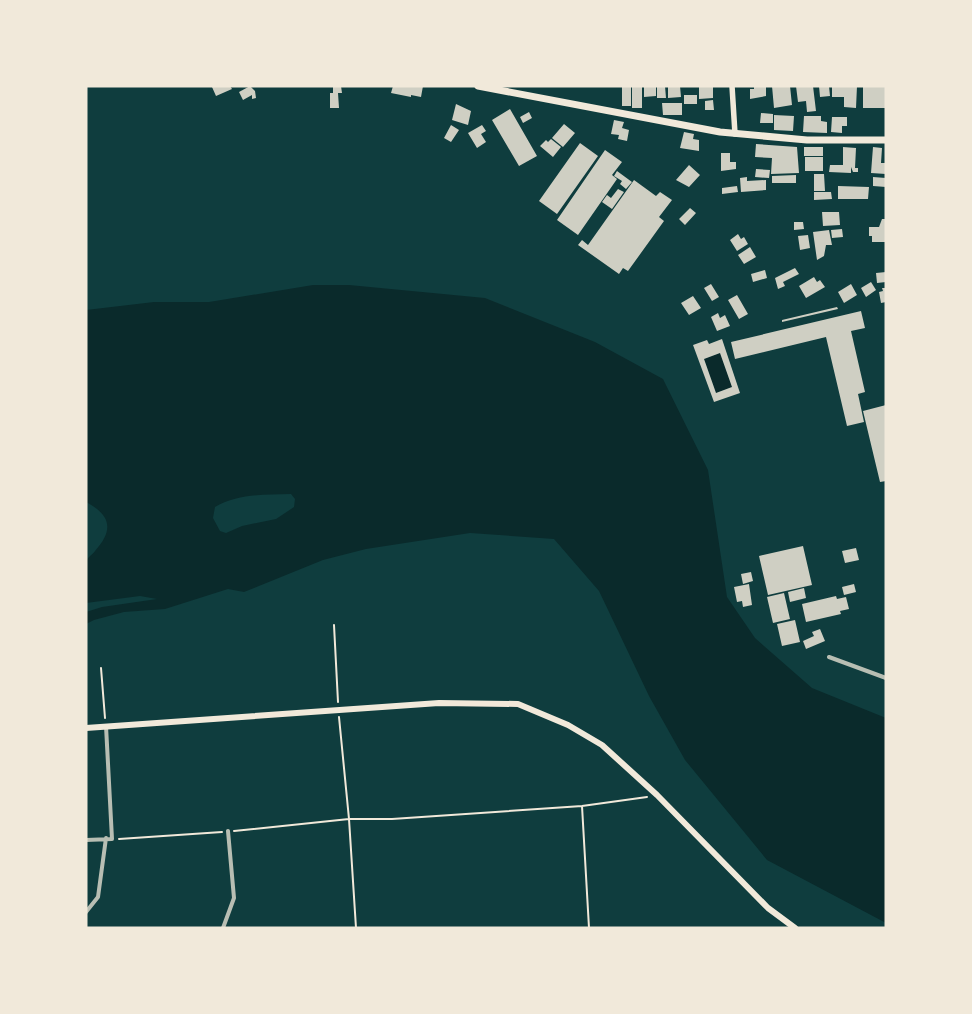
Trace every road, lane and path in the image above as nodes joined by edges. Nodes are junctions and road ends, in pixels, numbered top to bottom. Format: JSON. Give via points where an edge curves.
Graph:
{"nodes":[{"id":1,"x":478,"y":86,"type":"edge"},
{"id":2,"x":732,"y":86,"type":"edge"},
{"id":3,"x":735,"y":134,"type":"junction"},
{"id":4,"x":886,"y":140,"type":"edge"},
{"id":5,"x":334,"y":625,"type":"dead end"},
{"id":6,"x":829,"y":657,"type":"dead end"},
{"id":7,"x":101,"y":668,"type":"dead end"},
{"id":8,"x":886,"y":678,"type":"edge"},
{"id":9,"x":339,"y":710,"type":"junction"},
{"id":10,"x":106,"y":726,"type":"junction"},
{"id":11,"x":86,"y":728,"type":"edge"},
{"id":12,"x":657,"y":795,"type":"junction"},
{"id":13,"x":582,"y":806,"type":"junction"},
{"id":14,"x":349,"y":819,"type":"junction"},
{"id":15,"x":228,"y":831,"type":"junction"},
{"id":16,"x":106,"y":838,"type":"junction"},
{"id":17,"x":112,"y":839,"type":"junction"},
{"id":18,"x":86,"y":840,"type":"edge"},
{"id":19,"x":86,"y":912,"type":"edge"},
{"id":20,"x":224,"y":928,"type":"edge"},
{"id":21,"x":356,"y":928,"type":"edge"},
{"id":22,"x":589,"y":928,"type":"edge"},
{"id":23,"x":794,"y":928,"type":"edge"}],
"edges":[{"from":1,"to":3,"type":"highway"},
{"from":2,"to":3,"type":"main road"},
{"from":3,"to":4,"type":"highway","via":[[807,140]]},
{"from":5,"to":9,"type":"path"},
{"from":6,"to":8,"type":"street"},
{"from":7,"to":10,"type":"path"},
{"from":9,"to":10,"type":"main road"},
{"from":9,"to":12,"type":"main road","via":[[439,703],[518,704],[568,725],[602,745]]},
{"from":9,"to":14,"type":"path"},
{"from":10,"to":11,"type":"main road"},
{"from":10,"to":17,"type":"street"},
{"from":12,"to":13,"type":"path"},
{"from":12,"to":23,"type":"main road","via":[[768,908]]},
{"from":13,"to":14,"type":"path"},
{"from":13,"to":22,"type":"path"},
{"from":14,"to":15,"type":"path"},
{"from":14,"to":21,"type":"path"},
{"from":15,"to":17,"type":"path"},
{"from":15,"to":20,"type":"street","via":[[234,898]]},
{"from":16,"to":17,"type":"street"},
{"from":16,"to":18,"type":"street"},
{"from":16,"to":19,"type":"street","via":[[98,897]]}]}
